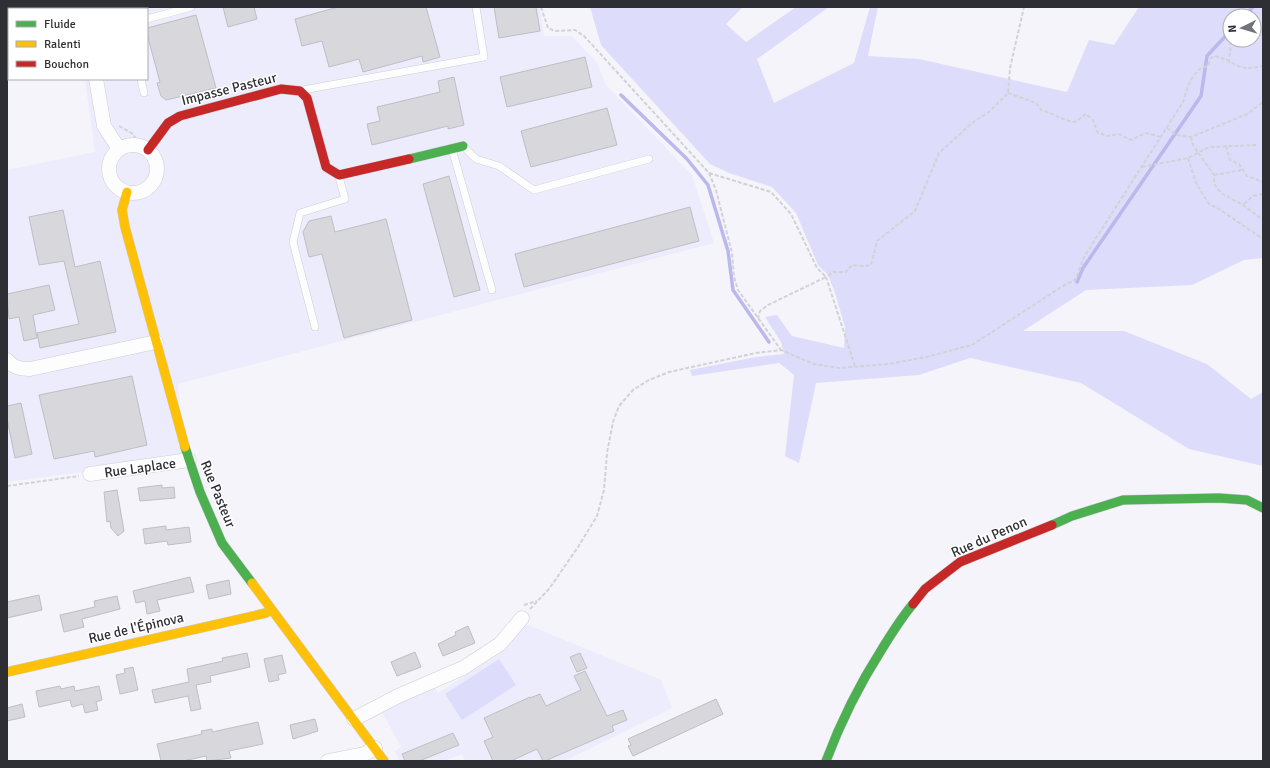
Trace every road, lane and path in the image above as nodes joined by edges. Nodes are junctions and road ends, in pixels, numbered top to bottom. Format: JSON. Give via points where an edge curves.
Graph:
{"nodes":[{"id":1,"x":191,"y":7,"type":"edge"},
{"id":2,"x":476,"y":7,"type":"edge"},
{"id":3,"x":541,"y":7,"type":"edge"},
{"id":4,"x":1024,"y":7,"type":"edge"},
{"id":5,"x":148,"y":19,"type":"edge"},
{"id":6,"x":1230,"y":48,"type":"edge"},
{"id":7,"x":1229,"y":63,"type":"junction"},
{"id":8,"x":1263,"y":66,"type":"edge"},
{"id":9,"x":96,"y":80,"type":"edge"},
{"id":10,"x":141,"y":80,"type":"edge"},
{"id":11,"x":300,"y":91,"type":"junction"},
{"id":12,"x":144,"y":93,"type":"dead end"},
{"id":13,"x":1008,"y":93,"type":"junction"},
{"id":14,"x":1263,"y":102,"type":"edge"},
{"id":15,"x":116,"y":124,"type":"dead end"},
{"id":16,"x":1167,"y":128,"type":"junction"},
{"id":17,"x":1162,"y":137,"type":"junction"},
{"id":18,"x":1190,"y":137,"type":"junction"},
{"id":19,"x":1256,"y":145,"type":"dead end"},
{"id":20,"x":463,"y":146,"type":"joint"},
{"id":21,"x":1226,"y":146,"type":"junction"},
{"id":22,"x":144,"y":148,"type":"junction"},
{"id":23,"x":452,"y":148,"type":"junction"},
{"id":24,"x":119,"y":149,"type":"junction"},
{"id":25,"x":1199,"y":153,"type":"junction"},
{"id":26,"x":1188,"y":158,"type":"junction"},
{"id":27,"x":649,"y":159,"type":"dead end"},
{"id":28,"x":1142,"y":167,"type":"junction"},
{"id":29,"x":1242,"y":170,"type":"junction"},
{"id":30,"x":709,"y":174,"type":"junction"},
{"id":31,"x":339,"y":175,"type":"junction"},
{"id":32,"x":1214,"y":175,"type":"junction"},
{"id":33,"x":1263,"y":182,"type":"edge"},
{"id":34,"x":126,"y":192,"type":"junction"},
{"id":35,"x":1263,"y":194,"type":"edge"},
{"id":36,"x":1243,"y":205,"type":"junction"},
{"id":37,"x":1263,"y":220,"type":"edge"},
{"id":38,"x":1263,"y":239,"type":"edge"},
{"id":39,"x":826,"y":277,"type":"junction"},
{"id":40,"x":492,"y":290,"type":"dead end"},
{"id":41,"x":758,"y":318,"type":"junction"},
{"id":42,"x":315,"y":327,"type":"dead end"},
{"id":43,"x":156,"y":342,"type":"junction"},
{"id":44,"x":782,"y":350,"type":"junction"},
{"id":45,"x":7,"y":360,"type":"edge"},
{"id":46,"x":855,"y":366,"type":"junction"},
{"id":47,"x":189,"y":460,"type":"junction"},
{"id":48,"x":90,"y":474,"type":"joint"},
{"id":49,"x":7,"y":486,"type":"edge"},
{"id":50,"x":1263,"y":508,"type":"edge"},
{"id":51,"x":271,"y":610,"type":"junction"},
{"id":52,"x":522,"y":618,"type":"joint"},
{"id":53,"x":7,"y":672,"type":"edge"},
{"id":54,"x":354,"y":719,"type":"junction"},
{"id":55,"x":375,"y":748,"type":"junction"},
{"id":56,"x":328,"y":761,"type":"edge"},
{"id":57,"x":384,"y":761,"type":"edge"},
{"id":58,"x":826,"y":761,"type":"edge"}],
"edges":[{"from":1,"to":5,"type":"lane"},
{"from":2,"to":11,"type":"lane","via":[[484,57]]},
{"from":3,"to":30,"type":"path","via":[[548,28],[555,31],[575,30],[584,36]]},
{"from":4,"to":13,"type":"path","via":[[1010,68]]},
{"from":6,"to":7,"type":"path"},
{"from":7,"to":8,"type":"path","via":[[1243,69]]},
{"from":7,"to":16,"type":"path","via":[[1221,57],[1214,56],[1210,58],[1208,66],[1199,69],[1189,83],[1183,102]]},
{"from":9,"to":24,"type":"street","via":[[104,126]]},
{"from":10,"to":12,"type":"lane"},
{"from":11,"to":22,"type":"street","name":"Impasse Pasteur","via":[[281,89],[180,116],[168,123]]},
{"from":11,"to":31,"type":"street","via":[[307,98],[326,168]]},
{"from":13,"to":17,"type":"path","via":[[1036,103],[1041,110],[1051,112],[1067,121],[1075,122],[1086,114],[1093,120],[1097,132],[1107,136],[1119,134],[1131,140],[1146,133]]},
{"from":13,"to":39,"type":"path","via":[[939,153],[915,211],[877,241],[871,264],[852,265],[846,272],[834,272]]},
{"from":14,"to":18,"type":"path","via":[[1247,114]]},
{"from":15,"to":22,"type":"path","via":[[133,134]]},
{"from":16,"to":17,"type":"path"},
{"from":16,"to":18,"type":"path","via":[[1176,135]]},
{"from":17,"to":28,"type":"path"},
{"from":18,"to":25,"type":"path"},
{"from":19,"to":21,"type":"path"},
{"from":20,"to":23,"type":"street"},
{"from":20,"to":27,"type":"lane","via":[[476,159],[499,166],[534,190]]},
{"from":21,"to":25,"type":"path","via":[[1209,147]]},
{"from":21,"to":29,"type":"path","via":[[1230,160],[1239,164]]},
{"from":22,"to":24,"type":"street","via":[[129,145]]},
{"from":22,"to":34,"type":"street","via":[[153,156],[157,169],[153,183],[141,192]]},
{"from":23,"to":31,"type":"street"},
{"from":23,"to":40,"type":"lane"},
{"from":24,"to":34,"type":"street","via":[[114,154],[109,169],[114,184]]},
{"from":25,"to":26,"type":"path"},
{"from":25,"to":32,"type":"path"},
{"from":26,"to":28,"type":"path"},
{"from":26,"to":38,"type":"path","via":[[1196,183],[1209,204]]},
{"from":28,"to":46,"type":"path","via":[[1084,257],[1076,279],[972,345],[889,364]]},
{"from":29,"to":32,"type":"path"},
{"from":29,"to":33,"type":"path","via":[[1247,176]]},
{"from":30,"to":39,"type":"path","via":[[771,192],[791,214],[817,268]]},
{"from":30,"to":41,"type":"path","via":[[716,190],[732,253],[734,278],[738,290]]},
{"from":31,"to":42,"type":"lane","via":[[345,199],[300,213],[293,242]]},
{"from":32,"to":36,"type":"path","via":[[1214,184],[1221,193]]},
{"from":34,"to":43,"type":"street","name":"Rue Pasteur","via":[[122,210],[124,227]]},
{"from":35,"to":36,"type":"path","via":[[1253,196]]},
{"from":36,"to":37,"type":"path"},
{"from":39,"to":41,"type":"path","via":[[768,304],[760,311]]},
{"from":39,"to":46,"type":"path"},
{"from":41,"to":44,"type":"path"},
{"from":43,"to":45,"type":"street","via":[[30,370],[19,369]]},
{"from":43,"to":47,"type":"street","name":"Rue Pasteur"},
{"from":44,"to":46,"type":"path","via":[[814,364],[839,368]]},
{"from":44,"to":52,"type":"path","via":[[756,353],[669,372],[633,390],[619,406],[613,422],[604,490],[597,516],[549,588]]},
{"from":47,"to":48,"type":"street","name":"Rue Laplace"},
{"from":47,"to":51,"type":"street","name":"Rue Pasteur","via":[[222,543]]},
{"from":48,"to":49,"type":"path"},
{"from":50,"to":58,"type":"street","name":"Rue du Penon","via":[[1247,500],[1219,498],[1123,500],[1072,516],[960,562],[925,589],[903,615],[859,686]]},
{"from":51,"to":53,"type":"street","name":"Rue de l'Épinova"},
{"from":51,"to":54,"type":"street","name":"Rue Pasteur"},
{"from":52,"to":54,"type":"street","via":[[500,644],[463,668],[398,696]]},
{"from":54,"to":55,"type":"street","name":"Rue Pasteur"},
{"from":55,"to":56,"type":"street","via":[[364,754]]},
{"from":55,"to":57,"type":"street","name":"Rue Pasteur"}]}
